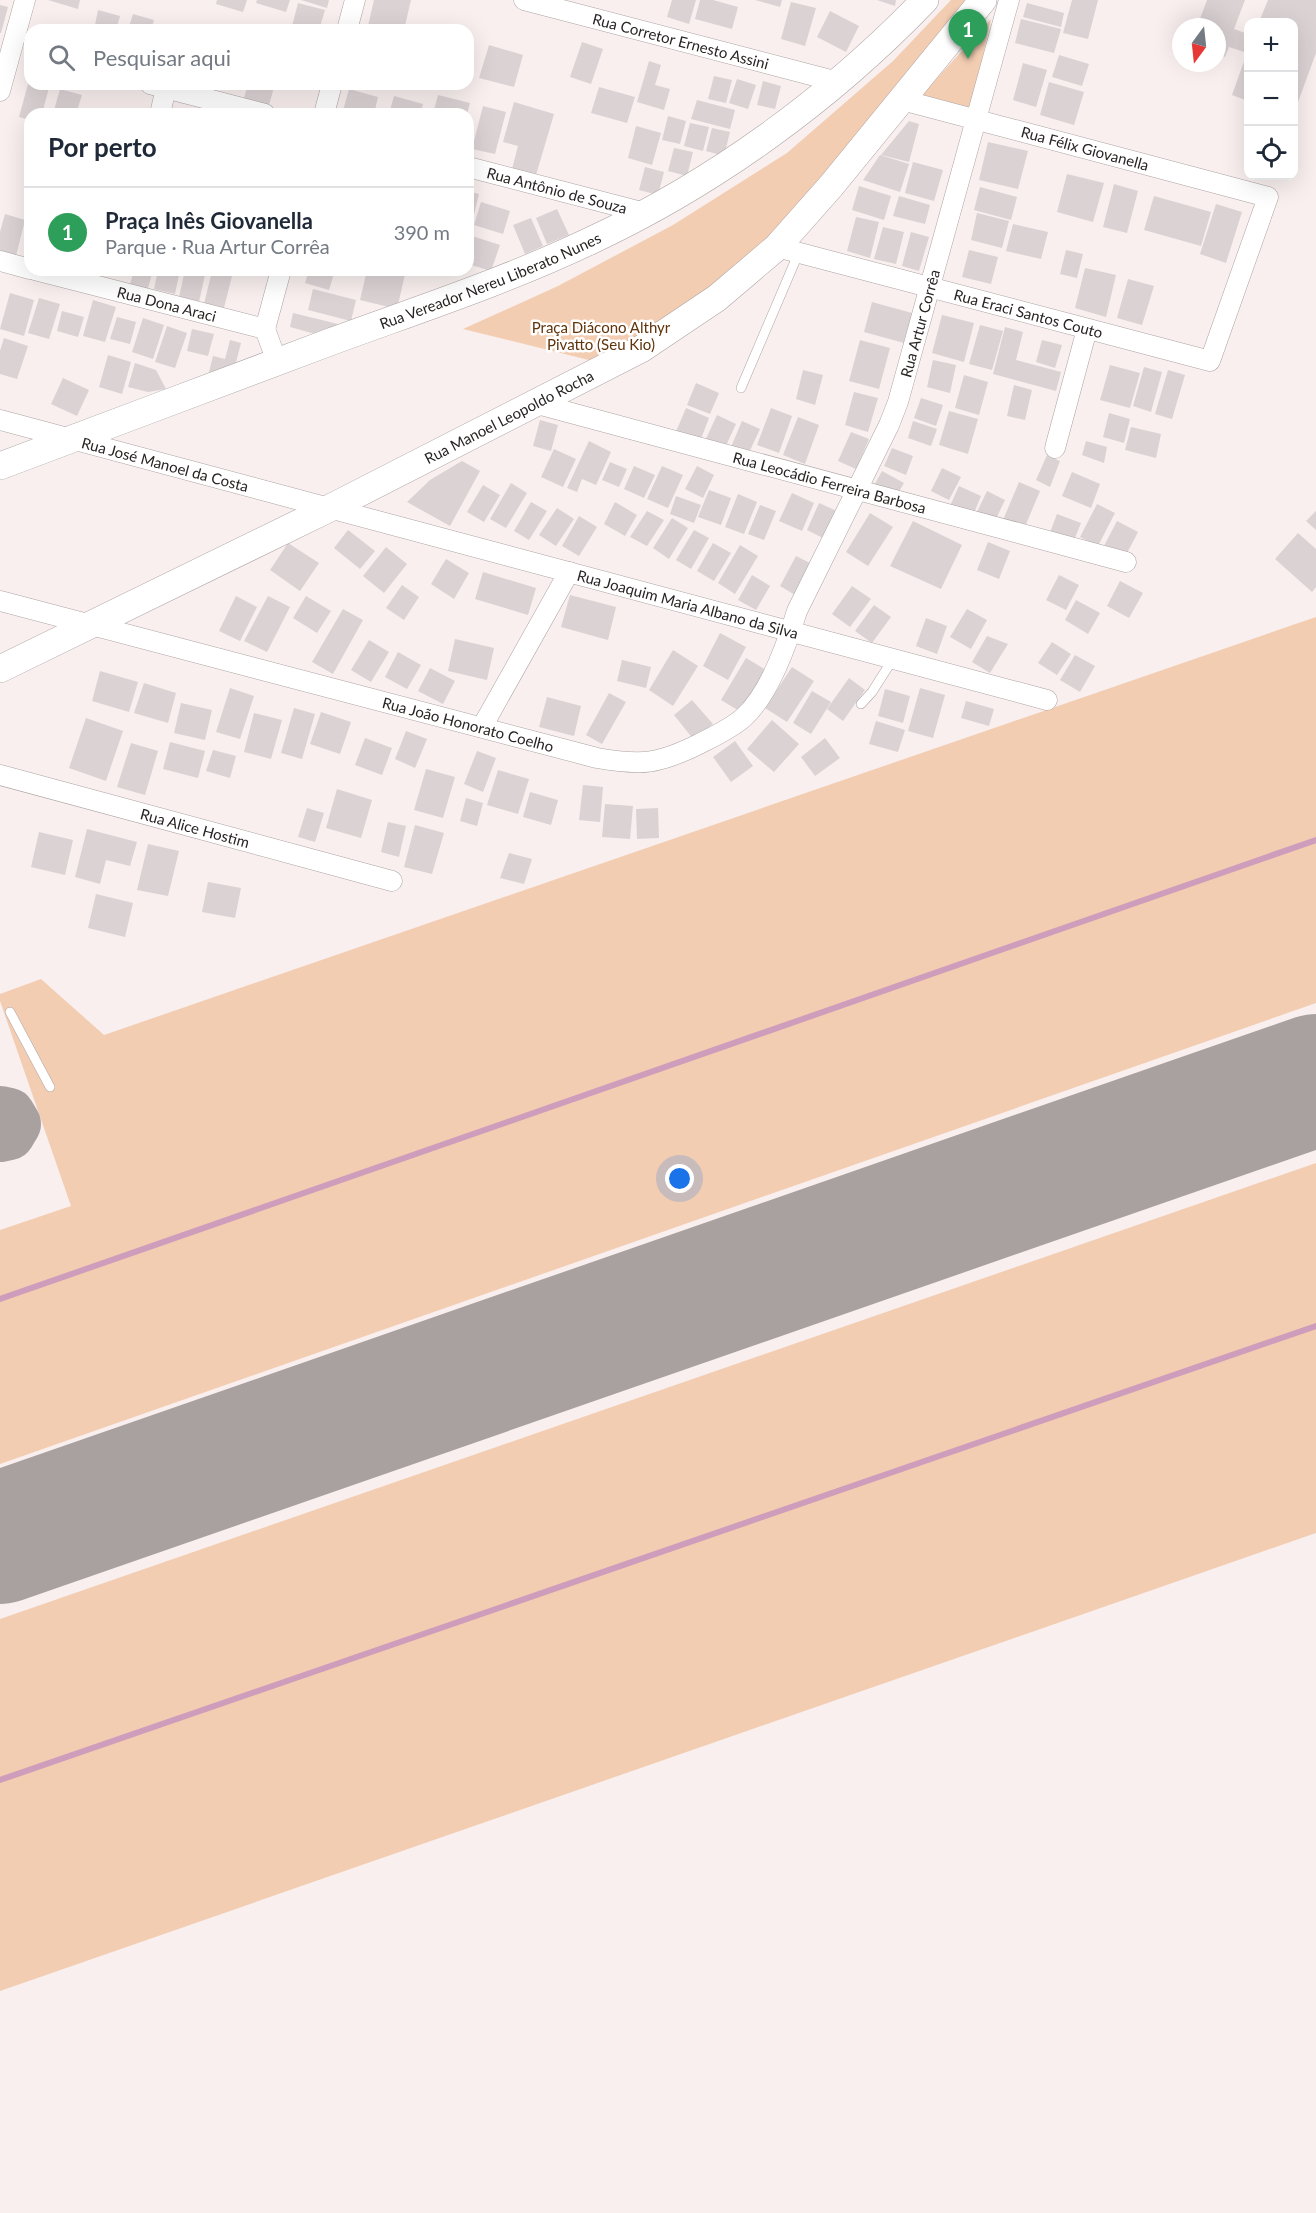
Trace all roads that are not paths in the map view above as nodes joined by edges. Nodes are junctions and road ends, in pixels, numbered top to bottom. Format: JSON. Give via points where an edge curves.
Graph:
{"nodes":[{"id":1,"x":25,"y":0,"type":"edge"},
{"id":2,"x":355,"y":0,"type":"edge"},
{"id":3,"x":524,"y":0,"type":"edge"},
{"id":4,"x":925,"y":0,"type":"edge"},
{"id":5,"x":982,"y":0,"type":"edge"},
{"id":6,"x":1009,"y":0,"type":"edge"},
{"id":7,"x":349,"y":24,"type":"edge"},
{"id":8,"x":14,"y":48,"type":"edge"},
{"id":9,"x":838,"y":82,"type":"junction"},
{"id":10,"x":158,"y":90,"type":"edge"},
{"id":11,"x":173,"y":90,"type":"edge"},
{"id":12,"x":330,"y":90,"type":"edge"},
{"id":13,"x":0,"y":91,"type":"edge"},
{"id":14,"x":902,"y":100,"type":"junction"},
{"id":15,"x":160,"y":108,"type":"edge"},
{"id":16,"x":242,"y":108,"type":"edge"},
{"id":17,"x":326,"y":108,"type":"edge"},
{"id":18,"x":975,"y":119,"type":"junction"},
{"id":19,"x":474,"y":169,"type":"edge"},
{"id":20,"x":645,"y":213,"type":"junction"},
{"id":21,"x":788,"y":250,"type":"junction"},
{"id":22,"x":0,"y":261,"type":"edge"},
{"id":23,"x":24,"y":267,"type":"edge"},
{"id":24,"x":58,"y":276,"type":"edge"},
{"id":25,"x":279,"y":276,"type":"edge"},
{"id":26,"x":930,"y":287,"type":"junction"},
{"id":27,"x":265,"y":329,"type":"junction"},
{"id":28,"x":1088,"y":329,"type":"junction"},
{"id":29,"x":1210,"y":361,"type":"joint"},
{"id":30,"x":277,"y":362,"type":"junction"},
{"id":31,"x":741,"y":388,"type":"dead end"},
{"id":32,"x":534,"y":403,"type":"junction"},
{"id":33,"x":0,"y":420,"type":"edge"},
{"id":34,"x":71,"y":439,"type":"junction"},
{"id":35,"x":1055,"y":448,"type":"dead end"},
{"id":36,"x":0,"y":466,"type":"edge"},
{"id":37,"x":856,"y":490,"type":"junction"},
{"id":38,"x":330,"y":508,"type":"junction"},
{"id":39,"x":1126,"y":562,"type":"dead end"},
{"id":40,"x":569,"y":572,"type":"junction"},
{"id":41,"x":0,"y":601,"type":"edge"},
{"id":42,"x":91,"y":624,"type":"junction"},
{"id":43,"x":791,"y":632,"type":"junction"},
{"id":44,"x":893,"y":659,"type":"junction"},
{"id":45,"x":0,"y":669,"type":"edge"},
{"id":46,"x":1047,"y":700,"type":"dead end"},
{"id":47,"x":861,"y":704,"type":"dead end"},
{"id":48,"x":482,"y":728,"type":"junction"},
{"id":49,"x":0,"y":775,"type":"edge"},
{"id":50,"x":392,"y":881,"type":"dead end"},
{"id":51,"x":10,"y":1012,"type":"dead end"},
{"id":52,"x":50,"y":1087,"type":"dead end"}],
"edges":[{"from":1,"to":8,"type":"street"},
{"from":2,"to":7,"type":"street"},
{"from":3,"to":9,"type":"street","name":"Rua Corretor Ernesto Assini"},
{"from":4,"to":9,"type":"main road","name":"Rua Vereador Nereu Liberato Nunes"},
{"from":5,"to":14,"type":"main road","name":"Rua Manoel Leopoldo Rocha"},
{"from":6,"to":18,"type":"street","name":"Rua Artur Corrêa"},
{"from":8,"to":13,"type":"street"},
{"from":9,"to":20,"type":"main road","name":"Rua Vereador Nereu Liberato Nunes","via":[[730,162]]},
{"from":10,"to":15,"type":"street"},
{"from":11,"to":16,"type":"street"},
{"from":12,"to":17,"type":"street"},
{"from":14,"to":18,"type":"street","name":"Rua Félix Giovanella"},
{"from":14,"to":21,"type":"main road","name":"Rua Manoel Leopoldo Rocha","via":[[831,186]]},
{"from":18,"to":26,"type":"street","name":"Rua Artur Corrêa"},
{"from":18,"to":29,"type":"street","name":"Rua Félix Giovanella","via":[[1268,197]]},
{"from":19,"to":20,"type":"street","name":"Rua Antônio de Souza"},
{"from":20,"to":30,"type":"main road","name":"Rua Vereador Nereu Liberato Nunes","via":[[536,265]]},
{"from":21,"to":26,"type":"street","name":"Rua Eraci Santos Couto"},
{"from":21,"to":31,"type":"lane"},
{"from":21,"to":32,"type":"main road","name":"Rua Manoel Leopoldo Rocha","via":[[641,349]]},
{"from":22,"to":23,"type":"street"},
{"from":24,"to":27,"type":"street","name":"Rua Dona Araci"},
{"from":25,"to":27,"type":"street"},
{"from":26,"to":28,"type":"street","name":"Rua Eraci Santos Couto"},
{"from":26,"to":37,"type":"street","name":"Rua Artur Corrêa","via":[[898,402]]},
{"from":27,"to":30,"type":"street"},
{"from":28,"to":29,"type":"street","name":"Rua Eraci Santos Couto"},
{"from":28,"to":35,"type":"street"},
{"from":30,"to":34,"type":"main road","name":"Rua Vereador Nereu Liberato Nunes"},
{"from":32,"to":37,"type":"street","name":"Rua Leocádio Ferreira Barbosa"},
{"from":32,"to":38,"type":"main road","name":"Rua Manoel Leopoldo Rocha"},
{"from":33,"to":34,"type":"street","name":"Rua José Manoel da Costa"},
{"from":34,"to":36,"type":"main road","name":"Rua Vereador Nereu Liberato Nunes"},
{"from":34,"to":38,"type":"street","name":"Rua José Manoel da Costa"},
{"from":37,"to":39,"type":"street","name":"Rua Leocádio Ferreira Barbosa"},
{"from":37,"to":43,"type":"street","name":"Rua Artur Corrêa","via":[[797,611]]},
{"from":38,"to":40,"type":"street","name":"Rua Joaquim Maria Albano da Silva"},
{"from":38,"to":42,"type":"main road","name":"Rua Manoel Leopoldo Rocha"},
{"from":40,"to":43,"type":"street","name":"Rua Joaquim Maria Albano da Silva"},
{"from":40,"to":48,"type":"street"},
{"from":41,"to":42,"type":"street","name":"Rua João Honorato Coelho"},
{"from":42,"to":45,"type":"main road","name":"Rua Manoel Leopoldo Rocha"},
{"from":42,"to":48,"type":"street","name":"Rua João Honorato Coelho"},
{"from":43,"to":44,"type":"street","name":"Rua Joaquim Maria Albano da Silva"},
{"from":43,"to":48,"type":"street","name":"Rua João Honorato Coelho","via":[[769,681],[744,717],[728,730],[672,758],[646,764],[624,763]]},
{"from":44,"to":46,"type":"street","name":"Rua Joaquim Maria Albano da Silva"},
{"from":44,"to":47,"type":"lane"},
{"from":49,"to":50,"type":"street","name":"Rua Alice Hostim"},
{"from":51,"to":52,"type":"lane"}]}
